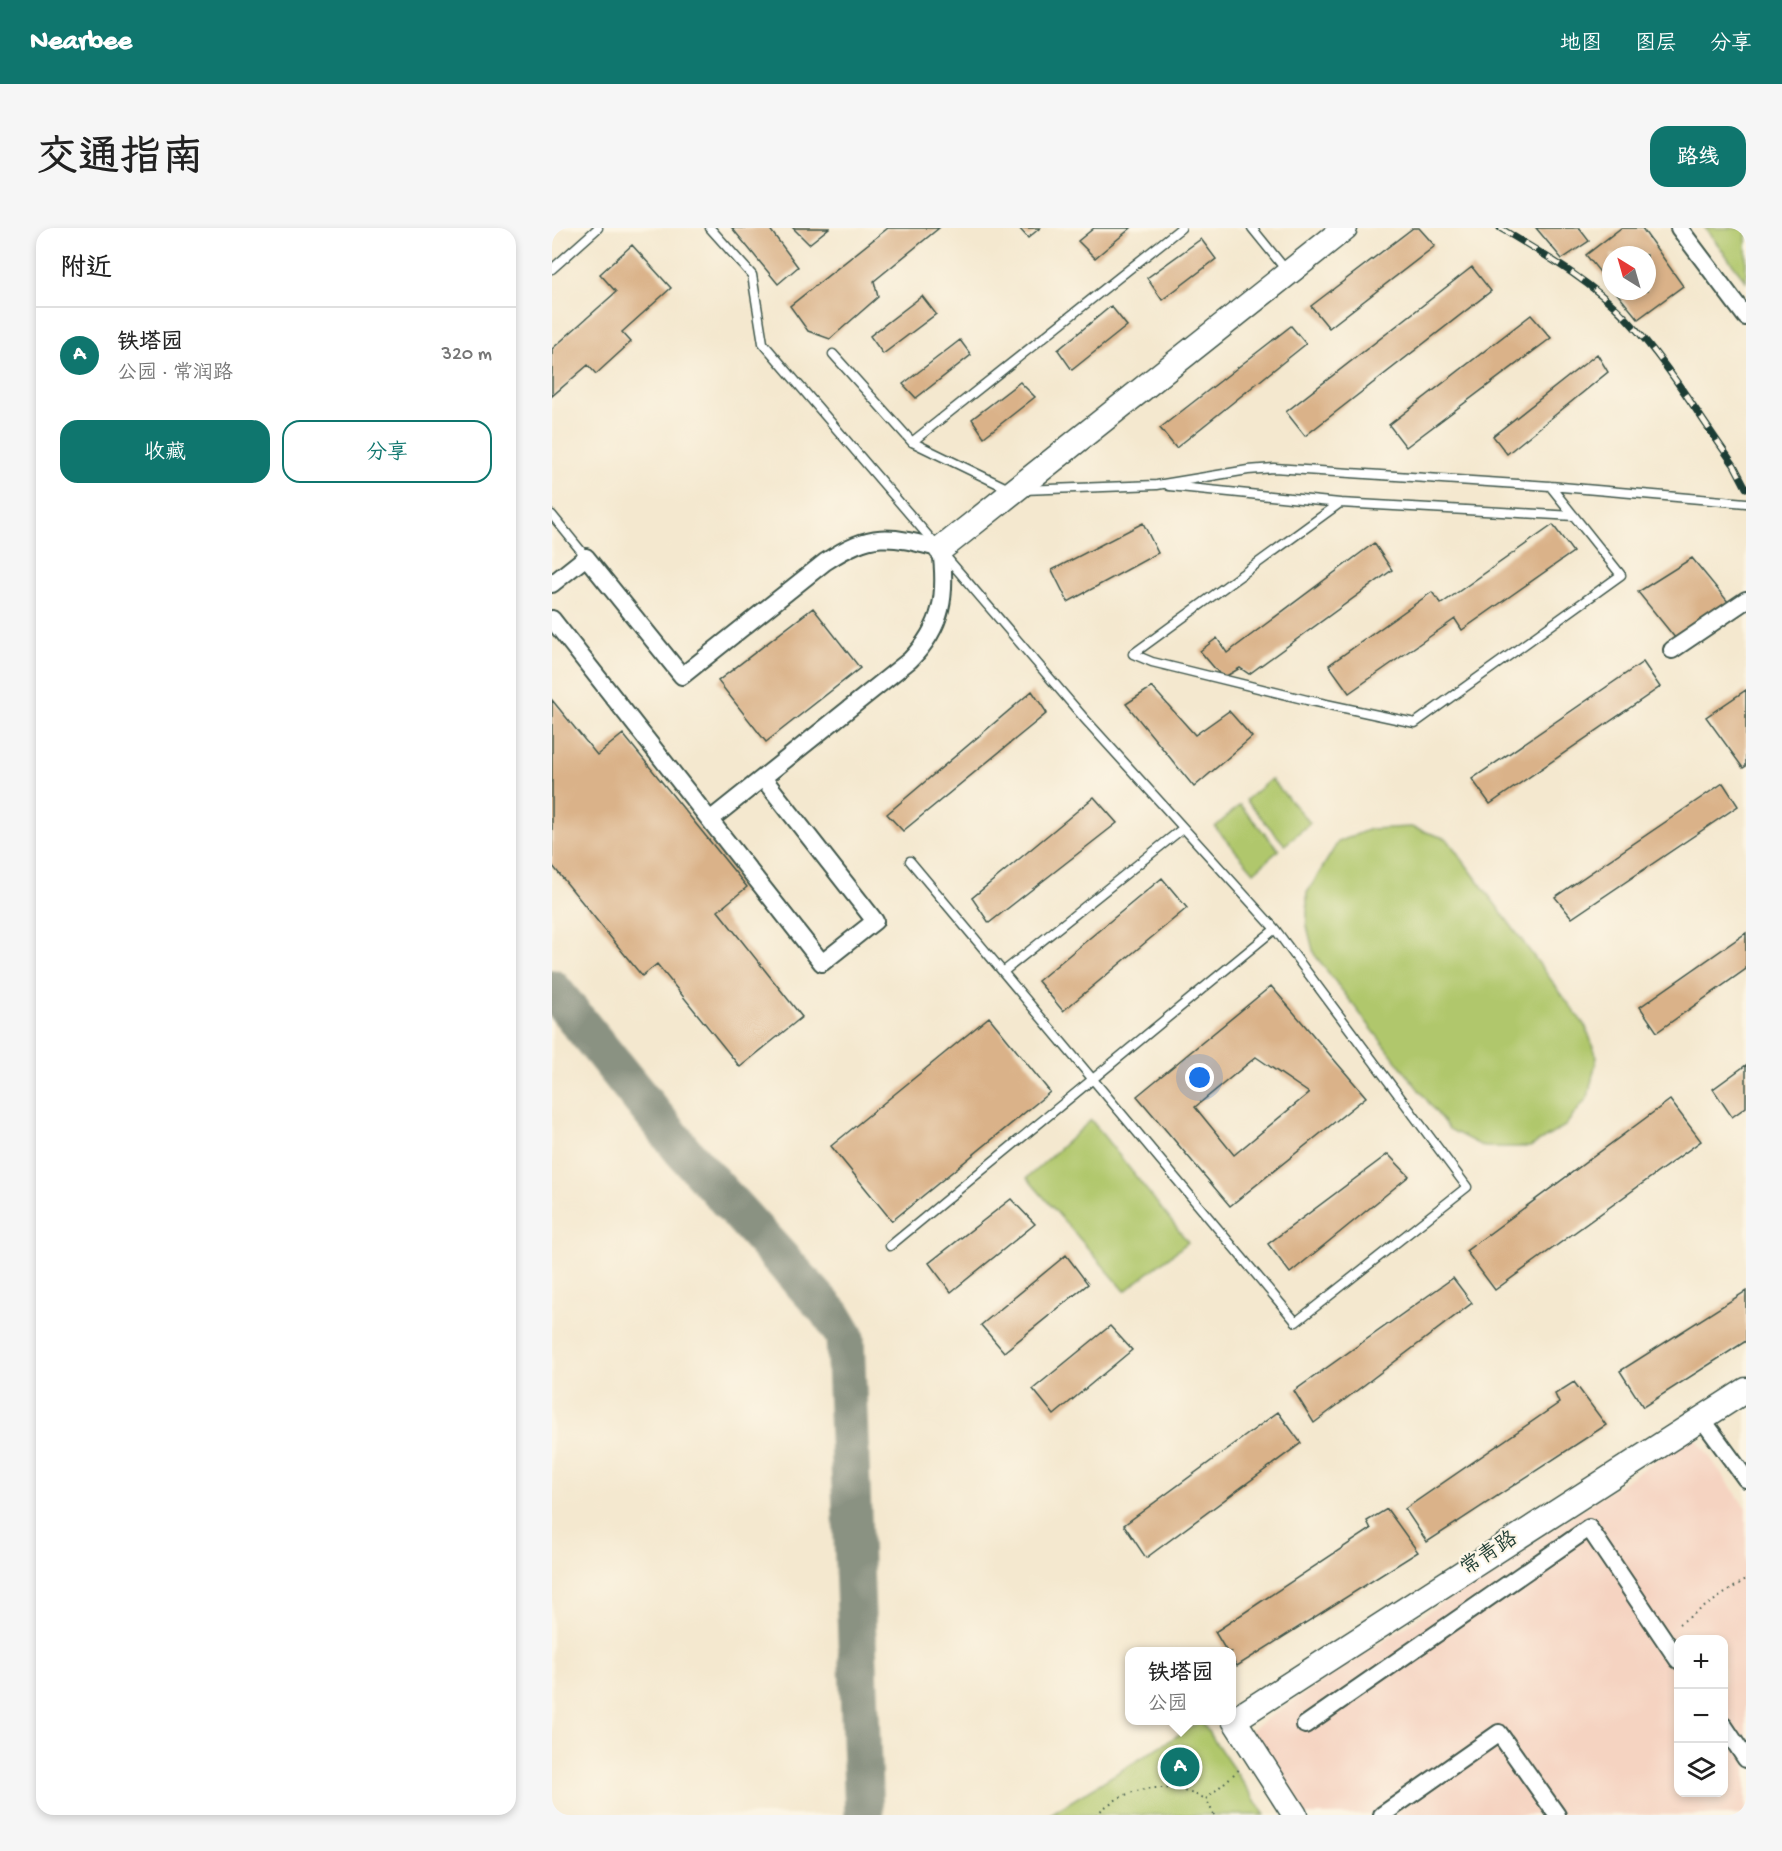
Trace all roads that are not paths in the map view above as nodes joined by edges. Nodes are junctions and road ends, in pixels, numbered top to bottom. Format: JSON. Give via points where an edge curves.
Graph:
{"nodes":[{"id":1,"x":598,"y":228,"type":"edge"},
{"id":2,"x":710,"y":228,"type":"edge"},
{"id":3,"x":1181,"y":228,"type":"edge"},
{"id":4,"x":1252,"y":228,"type":"edge"},
{"id":5,"x":1345,"y":228,"type":"edge"},
{"id":6,"x":1679,"y":228,"type":"edge"},
{"id":7,"x":552,"y":269,"type":"edge"},
{"id":8,"x":1289,"y":273,"type":"junction"},
{"id":9,"x":1746,"y":317,"type":"edge"},
{"id":10,"x":833,"y":354,"type":"dead end"},
{"id":11,"x":912,"y":442,"type":"junction"},
{"id":12,"x":1157,"y":485,"type":"junction"},
{"id":13,"x":1550,"y":486,"type":"junction"},
{"id":14,"x":1013,"y":491,"type":"junction"},
{"id":15,"x":1340,"y":503,"type":"junction"},
{"id":16,"x":1746,"y":503,"type":"edge"},
{"id":17,"x":552,"y":515,"type":"edge"},
{"id":18,"x":1574,"y":516,"type":"junction"},
{"id":19,"x":941,"y":549,"type":"junction"},
{"id":20,"x":586,"y":557,"type":"junction"},
{"id":21,"x":552,"y":584,"type":"edge"},
{"id":22,"x":1746,"y":600,"type":"edge"},
{"id":23,"x":552,"y":619,"type":"edge"},
{"id":24,"x":1672,"y":650,"type":"dead end"},
{"id":25,"x":763,"y":778,"type":"junction"},
{"id":26,"x":710,"y":820,"type":"junction"},
{"id":27,"x":1182,"y":829,"type":"junction"},
{"id":28,"x":910,"y":861,"type":"dead end"},
{"id":29,"x":1275,"y":929,"type":"junction"},
{"id":30,"x":1003,"y":972,"type":"junction"},
{"id":31,"x":1093,"y":1080,"type":"junction"},
{"id":32,"x":890,"y":1246,"type":"dead end"},
{"id":33,"x":1746,"y":1390,"type":"edge"},
{"id":34,"x":1702,"y":1419,"type":"junction"},
{"id":35,"x":1746,"y":1479,"type":"edge"},
{"id":36,"x":1674,"y":1654,"type":"edge"},
{"id":37,"x":1236,"y":1719,"type":"edge"},
{"id":38,"x":1236,"y":1723,"type":"edge"},
{"id":39,"x":1305,"y":1725,"type":"dead end"},
{"id":40,"x":1728,"y":1732,"type":"edge"},
{"id":41,"x":1746,"y":1759,"type":"edge"},
{"id":42,"x":1294,"y":1815,"type":"edge"},
{"id":43,"x":1382,"y":1815,"type":"edge"},
{"id":44,"x":1557,"y":1815,"type":"edge"}],
"edges":[{"from":1,"to":7,"type":"lane"},
{"from":2,"to":19,"type":"lane","via":[[752,275],[762,343]]},
{"from":3,"to":11,"type":"lane"},
{"from":4,"to":8,"type":"lane"},
{"from":5,"to":8,"type":"street"},
{"from":6,"to":9,"type":"street"},
{"from":8,"to":14,"type":"street"},
{"from":10,"to":11,"type":"lane"},
{"from":11,"to":14,"type":"lane"},
{"from":12,"to":13,"type":"lane","via":[[1274,468]]},
{"from":12,"to":14,"type":"lane"},
{"from":12,"to":15,"type":"lane"},
{"from":13,"to":16,"type":"lane"},
{"from":13,"to":18,"type":"lane"},
{"from":14,"to":19,"type":"street"},
{"from":15,"to":18,"type":"lane"},
{"from":15,"to":18,"type":"lane","via":[[1133,654],[1306,700],[1415,723],[1621,575]]},
{"from":17,"to":20,"type":"lane"},
{"from":19,"to":20,"type":"street","via":[[888,537],[865,540],[847,548],[682,676]]},
{"from":19,"to":25,"type":"street","via":[[945,578],[942,604],[926,644]]},
{"from":19,"to":27,"type":"lane"},
{"from":20,"to":21,"type":"street"},
{"from":22,"to":24,"type":"street"},
{"from":23,"to":26,"type":"street"},
{"from":25,"to":26,"type":"street"},
{"from":25,"to":26,"type":"street","via":[[875,921],[858,935],[822,963]]},
{"from":27,"to":29,"type":"lane"},
{"from":27,"to":30,"type":"lane"},
{"from":28,"to":30,"type":"lane"},
{"from":29,"to":31,"type":"lane"},
{"from":29,"to":31,"type":"lane","via":[[1467,1187],[1296,1322]]},
{"from":30,"to":31,"type":"lane"},
{"from":31,"to":32,"type":"lane"},
{"from":33,"to":34,"type":"street","name":"常青路"},
{"from":34,"to":35,"type":"street"},
{"from":34,"to":37,"type":"street","name":"常青路"},
{"from":36,"to":39,"type":"street","via":[[1589,1528]]},
{"from":38,"to":42,"type":"street","name":"常青路"},
{"from":40,"to":41,"type":"street"},
{"from":43,"to":44,"type":"street","via":[[1499,1733]]}]}
